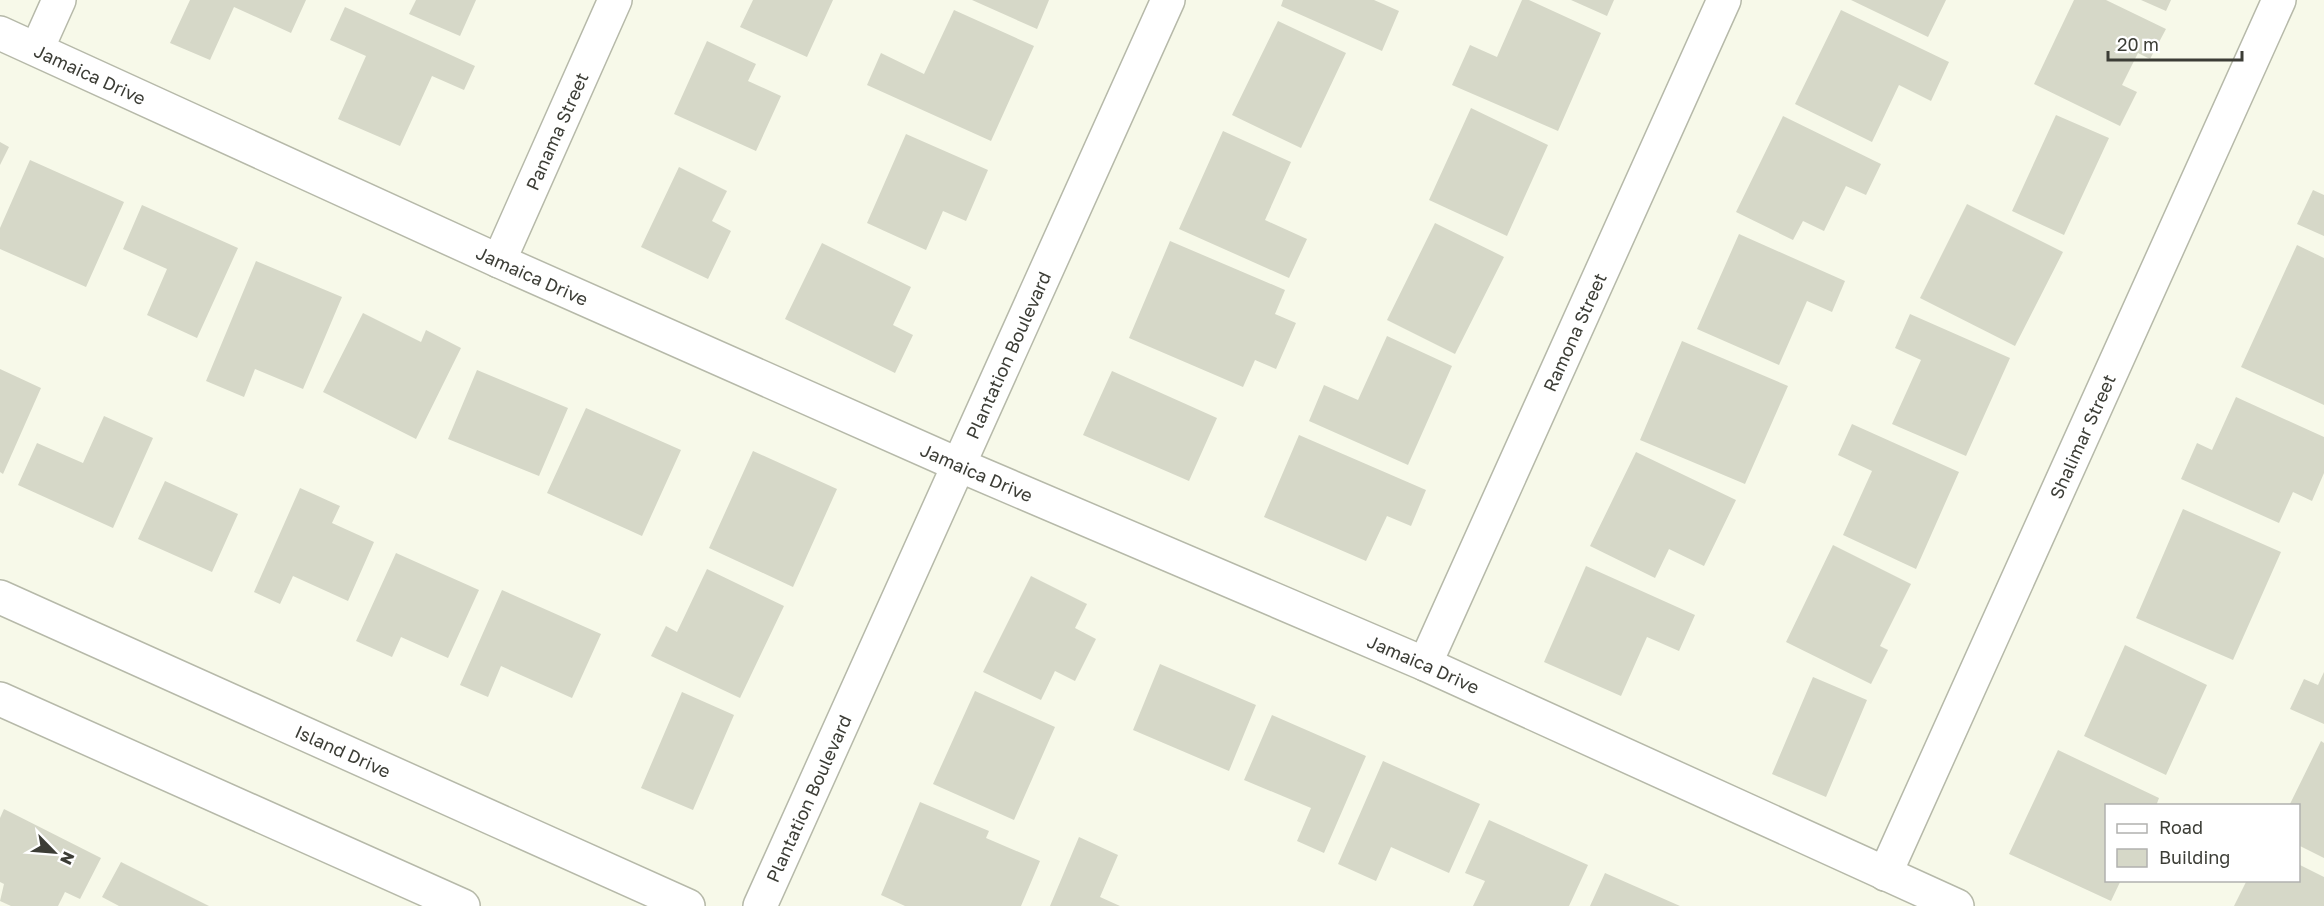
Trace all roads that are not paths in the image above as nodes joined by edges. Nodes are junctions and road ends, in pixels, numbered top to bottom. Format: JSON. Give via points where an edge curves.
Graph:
{"nodes":[{"id":1,"x":59,"y":0,"type":"edge"},
{"id":2,"x":615,"y":0,"type":"edge"},
{"id":3,"x":1168,"y":0,"type":"edge"},
{"id":4,"x":1724,"y":0,"type":"edge"},
{"id":5,"x":2279,"y":0,"type":"edge"},
{"id":6,"x":0,"y":33,"type":"edge"},
{"id":7,"x":37,"y":49,"type":"junction"},
{"id":8,"x":499,"y":261,"type":"junction"},
{"id":9,"x":959,"y":465,"type":"junction"},
{"id":10,"x":0,"y":597,"type":"edge"},
{"id":11,"x":1425,"y":664,"type":"junction"},
{"id":12,"x":0,"y":699,"type":"edge"},
{"id":13,"x":1885,"y":874,"type":"junction"},
{"id":14,"x":463,"y":906,"type":"edge"},
{"id":15,"x":688,"y":906,"type":"edge"},
{"id":16,"x":760,"y":906,"type":"edge"},
{"id":17,"x":1958,"y":906,"type":"edge"}],
"edges":[{"from":1,"to":7,"type":"street"},
{"from":2,"to":8,"type":"street","name":"Panama Street"},
{"from":3,"to":9,"type":"street","name":"Plantation Boulevard"},
{"from":4,"to":11,"type":"street","name":"Ramona Street"},
{"from":5,"to":13,"type":"street","name":"Shalimar Street"},
{"from":6,"to":7,"type":"street","name":"Jamaica Drive"},
{"from":7,"to":8,"type":"street","name":"Jamaica Drive"},
{"from":8,"to":9,"type":"street","name":"Jamaica Drive"},
{"from":9,"to":11,"type":"street","name":"Jamaica Drive"},
{"from":9,"to":16,"type":"street","name":"Plantation Boulevard"},
{"from":10,"to":15,"type":"street","name":"Island Drive"},
{"from":11,"to":13,"type":"street","name":"Jamaica Drive"},
{"from":12,"to":14,"type":"street"},
{"from":13,"to":17,"type":"street","name":"Jamaica Drive"}]}
